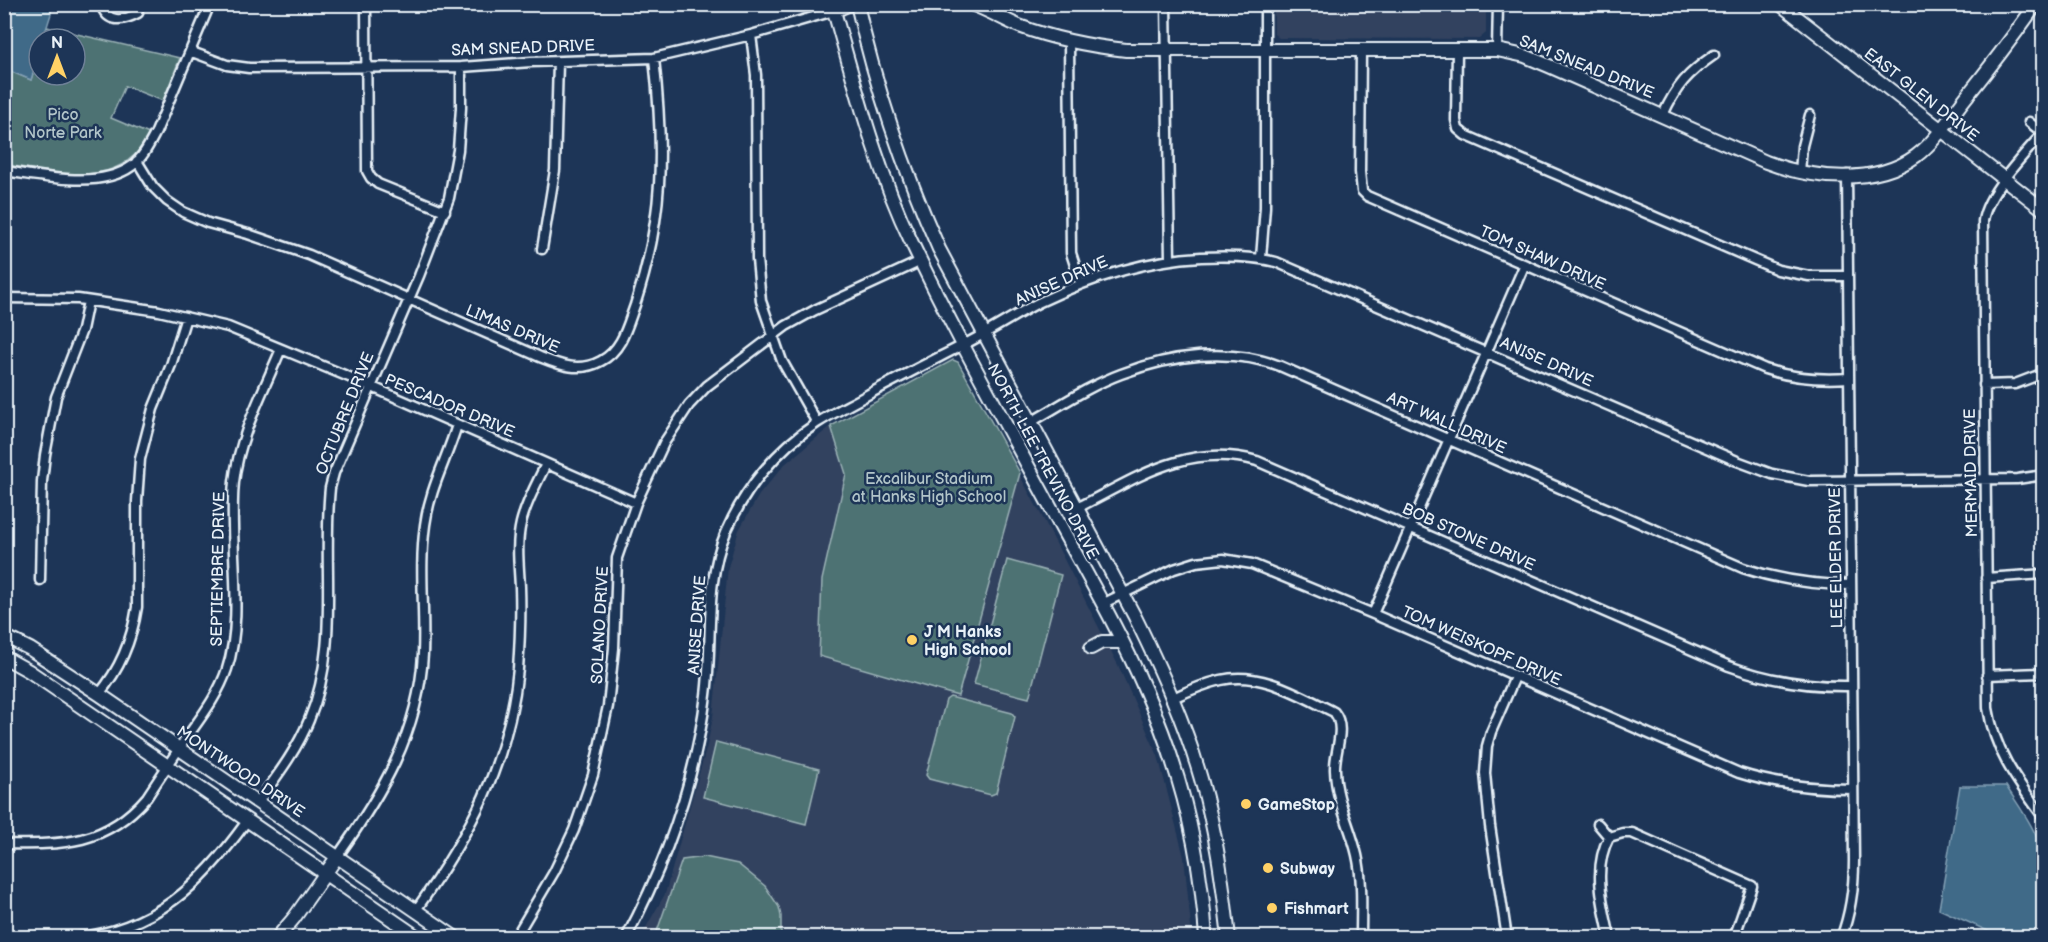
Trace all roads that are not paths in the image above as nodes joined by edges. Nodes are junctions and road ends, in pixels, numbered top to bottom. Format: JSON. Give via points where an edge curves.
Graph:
{"nodes":[{"id":1,"x":101,"y":4,"type":"edge"},
{"id":2,"x":210,"y":4,"type":"edge"},
{"id":3,"x":366,"y":4,"type":"edge"},
{"id":4,"x":850,"y":4,"type":"edge"},
{"id":5,"x":857,"y":4,"type":"edge"},
{"id":6,"x":971,"y":4,"type":"edge"},
{"id":7,"x":1166,"y":4,"type":"edge"},
{"id":8,"x":1265,"y":4,"type":"edge"},
{"id":9,"x":1498,"y":4,"type":"edge"},
{"id":10,"x":1780,"y":4,"type":"edge"},
{"id":11,"x":2032,"y":6,"type":"edge"},
{"id":12,"x":833,"y":8,"type":"edge"},
{"id":13,"x":138,"y":13,"type":"dead end"},
{"id":14,"x":751,"y":35,"type":"junction"},
{"id":15,"x":1069,"y":42,"type":"junction"},
{"id":16,"x":1265,"y":49,"type":"junction"},
{"id":17,"x":1166,"y":50,"type":"junction"},
{"id":18,"x":1361,"y":50,"type":"junction"},
{"id":19,"x":1456,"y":50,"type":"junction"},
{"id":20,"x":1497,"y":50,"type":"junction"},
{"id":21,"x":192,"y":52,"type":"junction"},
{"id":22,"x":1714,"y":55,"type":"dead end"},
{"id":23,"x":654,"y":57,"type":"junction"},
{"id":24,"x":558,"y":62,"type":"junction"},
{"id":25,"x":367,"y":67,"type":"junction"},
{"id":26,"x":461,"y":67,"type":"junction"},
{"id":27,"x":1663,"y":115,"type":"junction"},
{"id":28,"x":1810,"y":116,"type":"dead end"},
{"id":29,"x":2029,"y":122,"type":"dead end"},
{"id":30,"x":1942,"y":130,"type":"junction"},
{"id":31,"x":2043,"y":133,"type":"edge"},
{"id":32,"x":137,"y":161,"type":"junction"},
{"id":33,"x":4,"y":171,"type":"edge"},
{"id":34,"x":1800,"y":173,"type":"junction"},
{"id":35,"x":1847,"y":176,"type":"junction"},
{"id":36,"x":2004,"y":179,"type":"junction"},
{"id":37,"x":910,"y":180,"type":"junction"},
{"id":38,"x":889,"y":189,"type":"junction"},
{"id":39,"x":2043,"y":210,"type":"edge"},
{"id":40,"x":445,"y":211,"type":"junction"},
{"id":41,"x":542,"y":249,"type":"dead end"},
{"id":42,"x":1262,"y":258,"type":"junction"},
{"id":43,"x":1170,"y":259,"type":"junction"},
{"id":44,"x":921,"y":261,"type":"junction"},
{"id":45,"x":1524,"y":266,"type":"junction"},
{"id":46,"x":1848,"y":276,"type":"junction"},
{"id":47,"x":1081,"y":284,"type":"junction"},
{"id":48,"x":4,"y":298,"type":"edge"},
{"id":49,"x":409,"y":299,"type":"junction"},
{"id":50,"x":88,"y":301,"type":"junction"},
{"id":51,"x":186,"y":317,"type":"junction"},
{"id":52,"x":983,"y":334,"type":"junction"},
{"id":53,"x":772,"y":337,"type":"junction"},
{"id":54,"x":963,"y":345,"type":"junction"},
{"id":55,"x":281,"y":349,"type":"junction"},
{"id":56,"x":1487,"y":352,"type":"junction"},
{"id":57,"x":2043,"y":373,"type":"edge"},
{"id":58,"x":1849,"y":378,"type":"junction"},
{"id":59,"x":1984,"y":385,"type":"junction"},
{"id":60,"x":370,"y":387,"type":"junction"},
{"id":61,"x":1031,"y":422,"type":"junction"},
{"id":62,"x":817,"y":423,"type":"junction"},
{"id":63,"x":457,"y":425,"type":"junction"},
{"id":64,"x":1449,"y":440,"type":"junction"},
{"id":65,"x":546,"y":464,"type":"junction"},
{"id":66,"x":2043,"y":475,"type":"edge"},
{"id":67,"x":1984,"y":480,"type":"junction"},
{"id":68,"x":1849,"y":482,"type":"junction"},
{"id":69,"x":636,"y":503,"type":"junction"},
{"id":70,"x":1077,"y":508,"type":"junction"},
{"id":71,"x":1411,"y":528,"type":"junction"},
{"id":72,"x":2043,"y":574,"type":"edge"},
{"id":73,"x":1986,"y":578,"type":"junction"},
{"id":74,"x":40,"y":580,"type":"dead end"},
{"id":75,"x":1851,"y":585,"type":"junction"},
{"id":76,"x":1122,"y":595,"type":"junction"},
{"id":77,"x":1102,"y":604,"type":"junction"},
{"id":78,"x":1373,"y":614,"type":"junction"},
{"id":79,"x":4,"y":636,"type":"edge"},
{"id":80,"x":1122,"y":642,"type":"junction"},
{"id":81,"x":1091,"y":648,"type":"dead end"},
{"id":82,"x":4,"y":657,"type":"edge"},
{"id":83,"x":2043,"y":673,"type":"edge"},
{"id":84,"x":1987,"y":675,"type":"junction"},
{"id":85,"x":1515,"y":677,"type":"junction"},
{"id":86,"x":1852,"y":686,"type":"junction"},
{"id":87,"x":99,"y":694,"type":"junction"},
{"id":88,"x":1173,"y":698,"type":"junction"},
{"id":89,"x":179,"y":748,"type":"junction"},
{"id":90,"x":1196,"y":762,"type":"junction"},
{"id":91,"x":169,"y":766,"type":"junction"},
{"id":92,"x":1174,"y":770,"type":"junction"},
{"id":93,"x":1853,"y":789,"type":"junction"},
{"id":94,"x":258,"y":802,"type":"junction"},
{"id":95,"x":2040,"y":807,"type":"edge"},
{"id":96,"x":2043,"y":818,"type":"edge"},
{"id":97,"x":247,"y":820,"type":"junction"},
{"id":98,"x":1598,"y":824,"type":"dead end"},
{"id":99,"x":1609,"y":837,"type":"junction"},
{"id":100,"x":4,"y":844,"type":"edge"},
{"id":101,"x":337,"y":858,"type":"junction"},
{"id":102,"x":324,"y":873,"type":"junction"},
{"id":103,"x":416,"y":910,"type":"junction"},
{"id":104,"x":403,"y":927,"type":"junction"},
{"id":105,"x":73,"y":938,"type":"edge"},
{"id":106,"x":277,"y":938,"type":"edge"},
{"id":107,"x":396,"y":938,"type":"edge"},
{"id":108,"x":419,"y":938,"type":"edge"},
{"id":109,"x":456,"y":938,"type":"edge"},
{"id":110,"x":515,"y":938,"type":"edge"},
{"id":111,"x":626,"y":938,"type":"edge"},
{"id":112,"x":1206,"y":938,"type":"edge"},
{"id":113,"x":1229,"y":938,"type":"edge"},
{"id":114,"x":1361,"y":938,"type":"edge"},
{"id":115,"x":1507,"y":938,"type":"edge"},
{"id":116,"x":1610,"y":938,"type":"edge"},
{"id":117,"x":1734,"y":938,"type":"edge"},
{"id":118,"x":1841,"y":938,"type":"edge"}],
"edges":[{"from":1,"to":13,"type":"street","via":[[109,18],[119,20]]},
{"from":2,"to":21,"type":"street"},
{"from":3,"to":25,"type":"street"},
{"from":4,"to":12,"type":"main road","name":"SAM SNEAD DRIVE"},
{"from":5,"to":37,"type":"main road","name":"NORTH LEE TREVINO DRIVE","via":[[878,86]]},
{"from":6,"to":15,"type":"main road","name":"SAM SNEAD DRIVE"},
{"from":7,"to":17,"type":"street"},
{"from":8,"to":16,"type":"street"},
{"from":9,"to":20,"type":"street"},
{"from":10,"to":30,"type":"main road","name":"EAST GLEN DRIVE"},
{"from":11,"to":30,"type":"main road","name":"SAM SNEAD DRIVE"},
{"from":12,"to":14,"type":"street","name":"SAM SNEAD DRIVE"},
{"from":12,"to":38,"type":"main road","name":"NORTH LEE TREVINO DRIVE"},
{"from":14,"to":23,"type":"street","name":"SAM SNEAD DRIVE"},
{"from":14,"to":53,"type":"street","via":[[756,75],[759,283]]},
{"from":15,"to":17,"type":"main road","name":"SAM SNEAD DRIVE","via":[[1126,50]]},
{"from":15,"to":47,"type":"street","via":[[1071,253]]},
{"from":16,"to":17,"type":"main road","name":"SAM SNEAD DRIVE"},
{"from":16,"to":18,"type":"main road","name":"SAM SNEAD DRIVE"},
{"from":16,"to":42,"type":"street"},
{"from":17,"to":43,"type":"street"},
{"from":18,"to":19,"type":"main road","name":"SAM SNEAD DRIVE"},
{"from":18,"to":45,"type":"street","name":"TOM SHAW DRIVE","via":[[1362,191]]},
{"from":19,"to":20,"type":"main road","name":"SAM SNEAD DRIVE"},
{"from":19,"to":46,"type":"street","via":[[1456,120],[1460,131],[1778,270],[1809,276]]},
{"from":20,"to":27,"type":"main road","name":"SAM SNEAD DRIVE","via":[[1525,56]]},
{"from":21,"to":25,"type":"street","name":"SAM SNEAD DRIVE","via":[[237,67]]},
{"from":21,"to":32,"type":"street","via":[[149,146]]},
{"from":22,"to":27,"type":"street","via":[[1680,83]]},
{"from":23,"to":24,"type":"street","name":"SAM SNEAD DRIVE"},
{"from":23,"to":49,"type":"street","name":"LIMAS DRIVE","via":[[661,144],[657,209],[640,287],[615,352],[590,366],[567,367]]},
{"from":24,"to":26,"type":"street","name":"SAM SNEAD DRIVE"},
{"from":24,"to":41,"type":"street","via":[[555,170]]},
{"from":25,"to":26,"type":"street","name":"SAM SNEAD DRIVE"},
{"from":25,"to":40,"type":"street","via":[[366,162],[370,178]]},
{"from":26,"to":40,"type":"street","name":"OCTUBRE DRIVE","via":[[458,150]]},
{"from":27,"to":34,"type":"main road","name":"SAM SNEAD DRIVE","via":[[1766,162]]},
{"from":28,"to":34,"type":"street"},
{"from":29,"to":31,"type":"street"},
{"from":30,"to":35,"type":"main road","name":"SAM SNEAD DRIVE","via":[[1903,165]]},
{"from":30,"to":36,"type":"main road","name":"EAST GLEN DRIVE"},
{"from":31,"to":36,"type":"street","name":"MERMAID DRIVE"},
{"from":32,"to":33,"type":"street","via":[[117,174],[91,179]]},
{"from":32,"to":49,"type":"street","name":"LIMAS DRIVE","via":[[153,187],[183,212],[300,252]]},
{"from":34,"to":35,"type":"main road","name":"SAM SNEAD DRIVE"},
{"from":35,"to":46,"type":"street","name":"LEE ELDER DRIVE"},
{"from":36,"to":39,"type":"main road","name":"EAST GLEN DRIVE"},
{"from":36,"to":59,"type":"street","name":"MERMAID DRIVE","via":[[1991,196],[1983,221]]},
{"from":37,"to":38,"type":"main road"},
{"from":37,"to":52,"type":"main road","name":"NORTH LEE TREVINO DRIVE","via":[[939,249]]},
{"from":38,"to":44,"type":"main road","name":"NORTH LEE TREVINO DRIVE"},
{"from":40,"to":49,"type":"street","name":"OCTUBRE DRIVE"},
{"from":42,"to":43,"type":"street","name":"ANISE DRIVE"},
{"from":42,"to":56,"type":"street","name":"ANISE DRIVE"},
{"from":43,"to":47,"type":"street","name":"ANISE DRIVE"},
{"from":44,"to":53,"type":"street","name":"SOLANO DRIVE","via":[[815,310]]},
{"from":44,"to":54,"type":"main road","name":"NORTH LEE TREVINO DRIVE"},
{"from":45,"to":56,"type":"street"},
{"from":45,"to":58,"type":"street","name":"TOM SHAW DRIVE","via":[[1765,369],[1818,379]]},
{"from":46,"to":58,"type":"street","name":"LEE ELDER DRIVE"},
{"from":47,"to":52,"type":"street","name":"ANISE DRIVE"},
{"from":48,"to":50,"type":"street","name":"PESCADOR DRIVE"},
{"from":49,"to":60,"type":"street","name":"OCTUBRE DRIVE"},
{"from":50,"to":51,"type":"street","name":"PESCADOR DRIVE"},
{"from":50,"to":74,"type":"street","via":[[82,330],[56,397],[45,455]]},
{"from":51,"to":55,"type":"street","name":"PESCADOR DRIVE","via":[[228,327]]},
{"from":51,"to":87,"type":"street","via":[[153,410],[141,459],[134,624],[124,656]]},
{"from":52,"to":54,"type":"street","name":"ANISE DRIVE"},
{"from":52,"to":61,"type":"main road","name":"NORTH LEE TREVINO DRIVE"},
{"from":53,"to":62,"type":"street"},
{"from":53,"to":69,"type":"street","name":"SOLANO DRIVE","via":[[707,386],[689,405],[664,443]]},
{"from":54,"to":62,"type":"street","name":"ANISE DRIVE"},
{"from":54,"to":77,"type":"main road","name":"NORTH LEE TREVINO DRIVE"},
{"from":55,"to":60,"type":"street","name":"PESCADOR DRIVE"},
{"from":55,"to":89,"type":"street","name":"SEPTIEMBRE DRIVE","via":[[247,429],[234,480],[234,615],[230,657],[216,694]]},
{"from":56,"to":64,"type":"street"},
{"from":56,"to":68,"type":"street","name":"ANISE DRIVE","via":[[1760,470],[1809,481]]},
{"from":57,"to":59,"type":"street","via":[[2015,384]]},
{"from":58,"to":68,"type":"street","name":"LEE ELDER DRIVE"},
{"from":59,"to":67,"type":"street","name":"MERMAID DRIVE"},
{"from":60,"to":63,"type":"street","name":"PESCADOR DRIVE"},
{"from":60,"to":94,"type":"street","name":"OCTUBRE DRIVE","via":[[330,488],[327,645],[316,703],[301,738]]},
{"from":61,"to":64,"type":"street","name":"ART WALL DRIVE","via":[[1119,374],[1170,360],[1230,355],[1250,356],[1280,366]]},
{"from":61,"to":70,"type":"main road","name":"NORTH LEE TREVINO DRIVE"},
{"from":62,"to":111,"type":"street","name":"ANISE DRIVE","via":[[782,451],[755,481],[725,534],[711,592],[706,694],[686,794],[653,886]]},
{"from":63,"to":65,"type":"street","name":"PESCADOR DRIVE"},
{"from":63,"to":101,"type":"street","via":[[432,489],[424,527],[423,658],[413,712],[384,787]]},
{"from":64,"to":71,"type":"street"},
{"from":64,"to":75,"type":"street","name":"ART WALL DRIVE","via":[[1743,568],[1781,580]]},
{"from":65,"to":69,"type":"street","name":"PESCADOR DRIVE"},
{"from":65,"to":103,"type":"street","via":[[520,531],[519,650],[507,730],[478,812]]},
{"from":66,"to":67,"type":"street","name":"ANISE DRIVE"},
{"from":67,"to":68,"type":"street","name":"ANISE DRIVE"},
{"from":67,"to":73,"type":"street","name":"MERMAID DRIVE"},
{"from":68,"to":75,"type":"street","name":"LEE ELDER DRIVE"},
{"from":69,"to":110,"type":"street","name":"SOLANO DRIVE","via":[[617,558],[608,706],[593,775],[574,830]]},
{"from":70,"to":71,"type":"street","name":"BOB STONE DRIVE","via":[[1158,467],[1190,458],[1226,455],[1257,461]]},
{"from":70,"to":76,"type":"main road","name":"NORTH LEE TREVINO DRIVE"},
{"from":71,"to":78,"type":"street"},
{"from":71,"to":86,"type":"street","name":"BOB STONE DRIVE","via":[[1752,675],[1815,686]]},
{"from":72,"to":73,"type":"street"},
{"from":73,"to":84,"type":"street","name":"MERMAID DRIVE"},
{"from":75,"to":86,"type":"street","name":"LEE ELDER DRIVE"},
{"from":76,"to":77,"type":"street","name":"TOM WEISKOPF DRIVE"},
{"from":76,"to":78,"type":"street","name":"TOM WEISKOPF DRIVE","via":[[1174,569],[1223,560],[1266,569]]},
{"from":76,"to":88,"type":"main road","name":"NORTH LEE TREVINO DRIVE"},
{"from":77,"to":80,"type":"main road","name":"NORTH LEE TREVINO DRIVE"},
{"from":78,"to":85,"type":"street","name":"TOM WEISKOPF DRIVE"},
{"from":79,"to":87,"type":"main road","name":"MONTWOOD DRIVE"},
{"from":80,"to":81,"type":"main road","via":[[1102,642]]},
{"from":80,"to":92,"type":"main road","name":"NORTH LEE TREVINO DRIVE","via":[[1147,693]]},
{"from":82,"to":91,"type":"main road"},
{"from":83,"to":84,"type":"street"},
{"from":84,"to":95,"type":"street","name":"MERMAID DRIVE","via":[[1995,741]]},
{"from":85,"to":93,"type":"street","name":"TOM WEISKOPF DRIVE","via":[[1739,773],[1784,785]]},
{"from":85,"to":115,"type":"street","via":[[1487,746],[1484,786]]},
{"from":86,"to":93,"type":"street","name":"LEE ELDER DRIVE"},
{"from":87,"to":89,"type":"main road","name":"MONTWOOD DRIVE"},
{"from":88,"to":90,"type":"main road","name":"NORTH LEE TREVINO DRIVE"},
{"from":88,"to":114,"type":"street","via":[[1221,680],[1244,679],[1279,686],[1335,712],[1341,726],[1335,777],[1357,856]]},
{"from":89,"to":91,"type":"street","name":"SEPTIEMBRE DRIVE"},
{"from":89,"to":94,"type":"main road","name":"MONTWOOD DRIVE"},
{"from":90,"to":92,"type":"main road"},
{"from":90,"to":113,"type":"main road","name":"NORTH LEE TREVINO DRIVE","via":[[1218,853]]},
{"from":91,"to":97,"type":"main road"},
{"from":91,"to":100,"type":"street","name":"SEPTIEMBRE DRIVE","via":[[135,810],[96,836],[59,843]]},
{"from":92,"to":112,"type":"main road","name":"NORTH LEE TREVINO DRIVE","via":[[1194,845]]},
{"from":93,"to":118,"type":"street","name":"LEE ELDER DRIVE","via":[[1854,892]]},
{"from":94,"to":101,"type":"main road","name":"MONTWOOD DRIVE"},
{"from":95,"to":96,"type":"street","name":"MERMAID DRIVE"},
{"from":97,"to":102,"type":"main road"},
{"from":97,"to":105,"type":"street","via":[[212,867],[169,904],[116,929]]},
{"from":98,"to":99,"type":"street"},
{"from":99,"to":116,"type":"street","via":[[1599,872]]},
{"from":99,"to":117,"type":"street","via":[[1632,833],[1752,886]]},
{"from":101,"to":102,"type":"main road"},
{"from":101,"to":103,"type":"main road","name":"MONTWOOD DRIVE"},
{"from":102,"to":104,"type":"main road"},
{"from":102,"to":106,"type":"main road"},
{"from":103,"to":109,"type":"main road","name":"MONTWOOD DRIVE"},
{"from":104,"to":107,"type":"street"},
{"from":104,"to":108,"type":"main road"}]}
